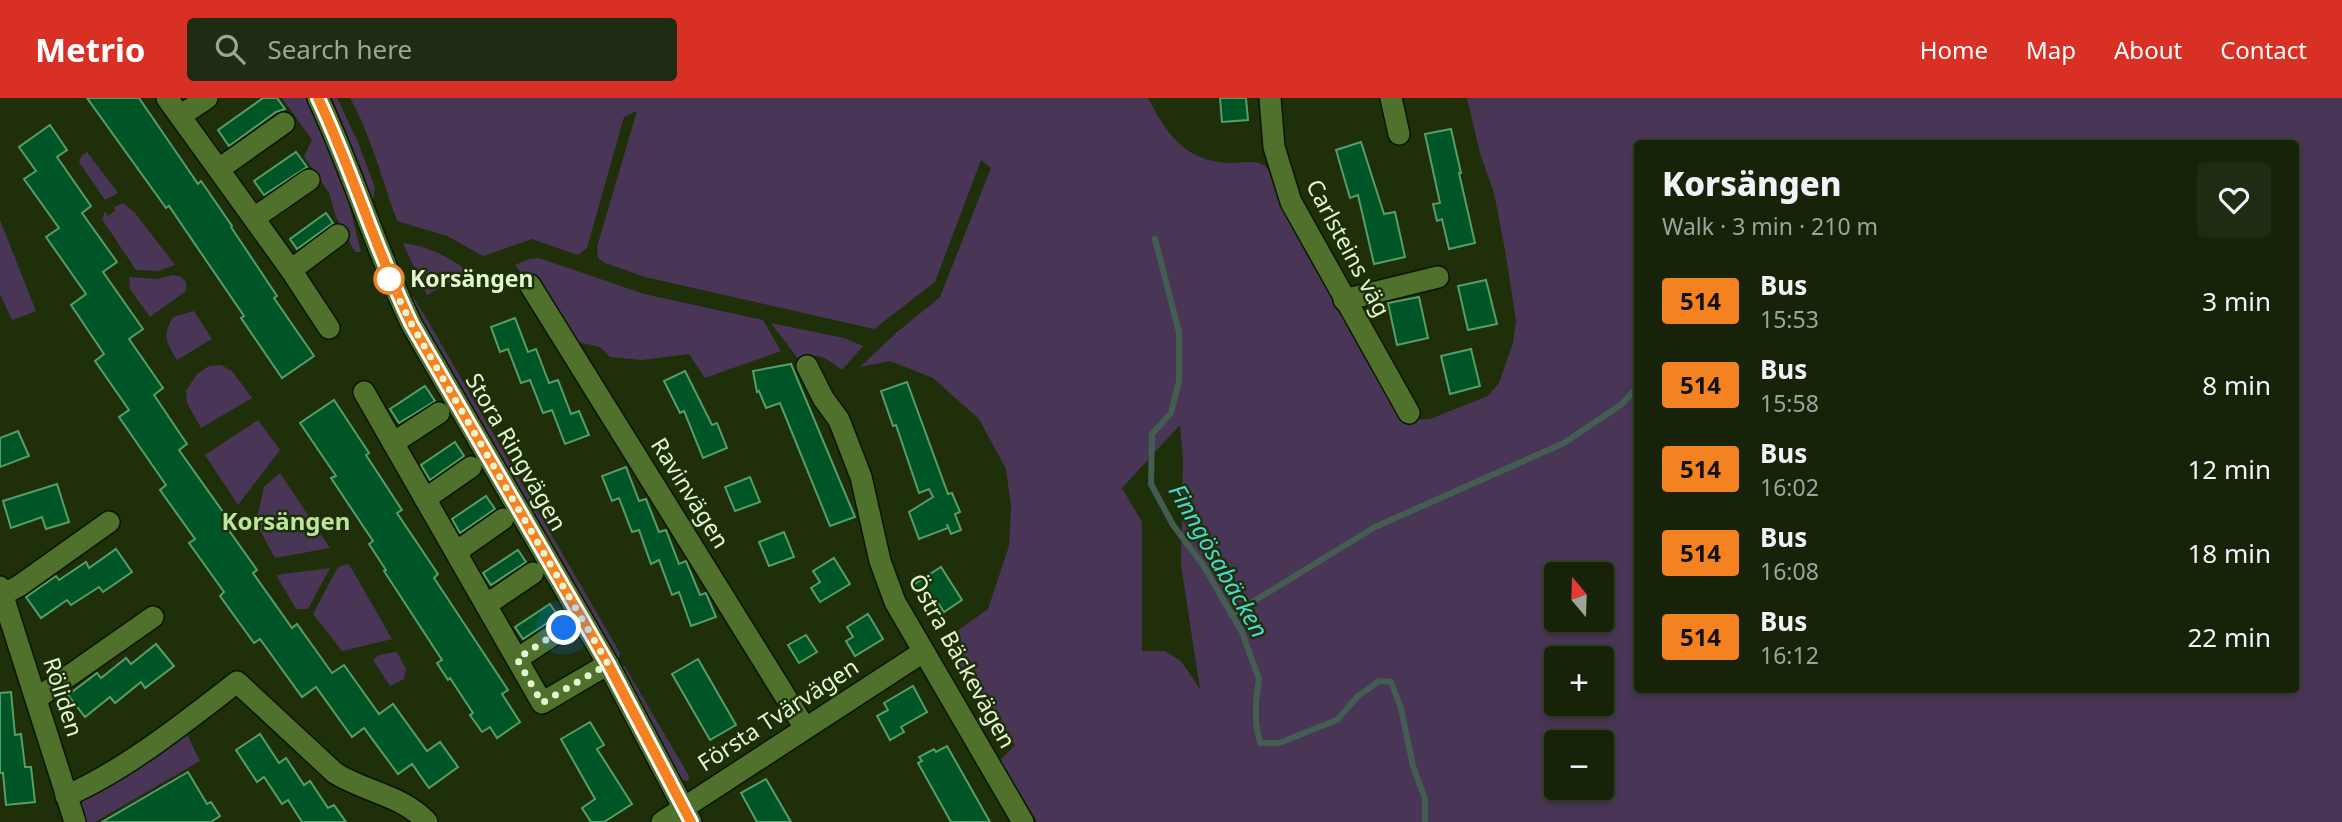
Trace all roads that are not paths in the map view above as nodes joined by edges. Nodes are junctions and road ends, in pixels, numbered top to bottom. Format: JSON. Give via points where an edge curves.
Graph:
{"nodes":[{"id":1,"x":167,"y":98,"type":"edge"},
{"id":2,"x":207,"y":98,"type":"edge"},
{"id":3,"x":318,"y":98,"type":"edge"},
{"id":4,"x":1270,"y":98,"type":"edge"},
{"id":5,"x":1391,"y":98,"type":"edge"},
{"id":6,"x":180,"y":116,"type":"junction"},
{"id":7,"x":284,"y":123,"type":"dead end"},
{"id":8,"x":1399,"y":134,"type":"dead end"},
{"id":9,"x":219,"y":169,"type":"junction"},
{"id":10,"x":309,"y":180,"type":"dead end"},
{"id":11,"x":254,"y":218,"type":"junction"},
{"id":12,"x":338,"y":235,"type":"dead end"},
{"id":13,"x":291,"y":270,"type":"junction"},
{"id":14,"x":1438,"y":277,"type":"dead end"},
{"id":15,"x":530,"y":285,"type":"dead end"},
{"id":16,"x":1345,"y":300,"type":"junction"},
{"id":17,"x":329,"y":328,"type":"dead end"},
{"id":18,"x":807,"y":366,"type":"dead end"},
{"id":19,"x":364,"y":392,"type":"dead end"},
{"id":20,"x":439,"y":413,"type":"dead end"},
{"id":21,"x":1409,"y":413,"type":"dead end"},
{"id":22,"x":393,"y":443,"type":"junction"},
{"id":23,"x":471,"y":467,"type":"dead end"},
{"id":24,"x":425,"y":499,"type":"junction"},
{"id":25,"x":503,"y":519,"type":"dead end"},
{"id":26,"x":109,"y":522,"type":"dead end"},
{"id":27,"x":456,"y":552,"type":"junction"},
{"id":28,"x":533,"y":573,"type":"dead end"},
{"id":29,"x":1,"y":592,"type":"edge"},
{"id":30,"x":486,"y":605,"type":"junction"},
{"id":31,"x":153,"y":617,"type":"dead end"},
{"id":32,"x":564,"y":628,"type":"dead end"},
{"id":33,"x":923,"y":652,"type":"junction"},
{"id":34,"x":517,"y":659,"type":"junction"},
{"id":35,"x":608,"y":664,"type":"junction"},
{"id":36,"x":36,"y":698,"type":"junction"},
{"id":37,"x":805,"y":728,"type":"junction"},
{"id":38,"x":66,"y":796,"type":"junction"},
{"id":39,"x":687,"y":815,"type":"edge"},
{"id":40,"x":75,"y":822,"type":"edge"},
{"id":41,"x":427,"y":822,"type":"edge"},
{"id":42,"x":662,"y":822,"type":"edge"},
{"id":43,"x":1023,"y":822,"type":"edge"}],
"edges":[{"from":1,"to":6,"type":"street"},
{"from":2,"to":6,"type":"street"},
{"from":3,"to":35,"type":"street","name":"Stora Ringvägen","via":[[389,279],[412,325]]},
{"from":4,"to":16,"type":"street","name":"Carlsteins väg","via":[[1274,147],[1291,202]]},
{"from":5,"to":8,"type":"street"},
{"from":6,"to":9,"type":"street"},
{"from":7,"to":9,"type":"street"},
{"from":9,"to":11,"type":"street"},
{"from":10,"to":11,"type":"street"},
{"from":11,"to":13,"type":"street"},
{"from":12,"to":13,"type":"street"},
{"from":13,"to":17,"type":"street"},
{"from":14,"to":16,"type":"street"},
{"from":15,"to":37,"type":"street","name":"Ravinvägen"},
{"from":16,"to":21,"type":"street","name":"Carlsteins väg"},
{"from":18,"to":33,"type":"street","name":"Östra Bäckevägen","via":[[839,420],[866,494],[886,581]]},
{"from":19,"to":22,"type":"street"},
{"from":20,"to":22,"type":"street"},
{"from":22,"to":24,"type":"street"},
{"from":23,"to":24,"type":"street"},
{"from":24,"to":27,"type":"street"},
{"from":25,"to":27,"type":"street"},
{"from":26,"to":29,"type":"street","via":[[19,586]]},
{"from":27,"to":30,"type":"street"},
{"from":28,"to":30,"type":"street"},
{"from":29,"to":36,"type":"street","name":"Röliden"},
{"from":30,"to":34,"type":"street"},
{"from":31,"to":36,"type":"street"},
{"from":32,"to":34,"type":"street"},
{"from":33,"to":37,"type":"street","name":"Första Tvärvägen"},
{"from":33,"to":43,"type":"street","name":"Östra Bäckevägen"},
{"from":34,"to":35,"type":"street","via":[[542,703]]},
{"from":35,"to":39,"type":"street","name":"Stora Ringvägen"},
{"from":36,"to":38,"type":"street","name":"Röliden"},
{"from":37,"to":39,"type":"street","name":"Första Tvärvägen"},
{"from":38,"to":40,"type":"street","name":"Röliden"},
{"from":38,"to":41,"type":"street","via":[[93,784],[236,682],[335,773],[403,803]]},
{"from":39,"to":42,"type":"street","name":"Första Tvärvägen"}]}
